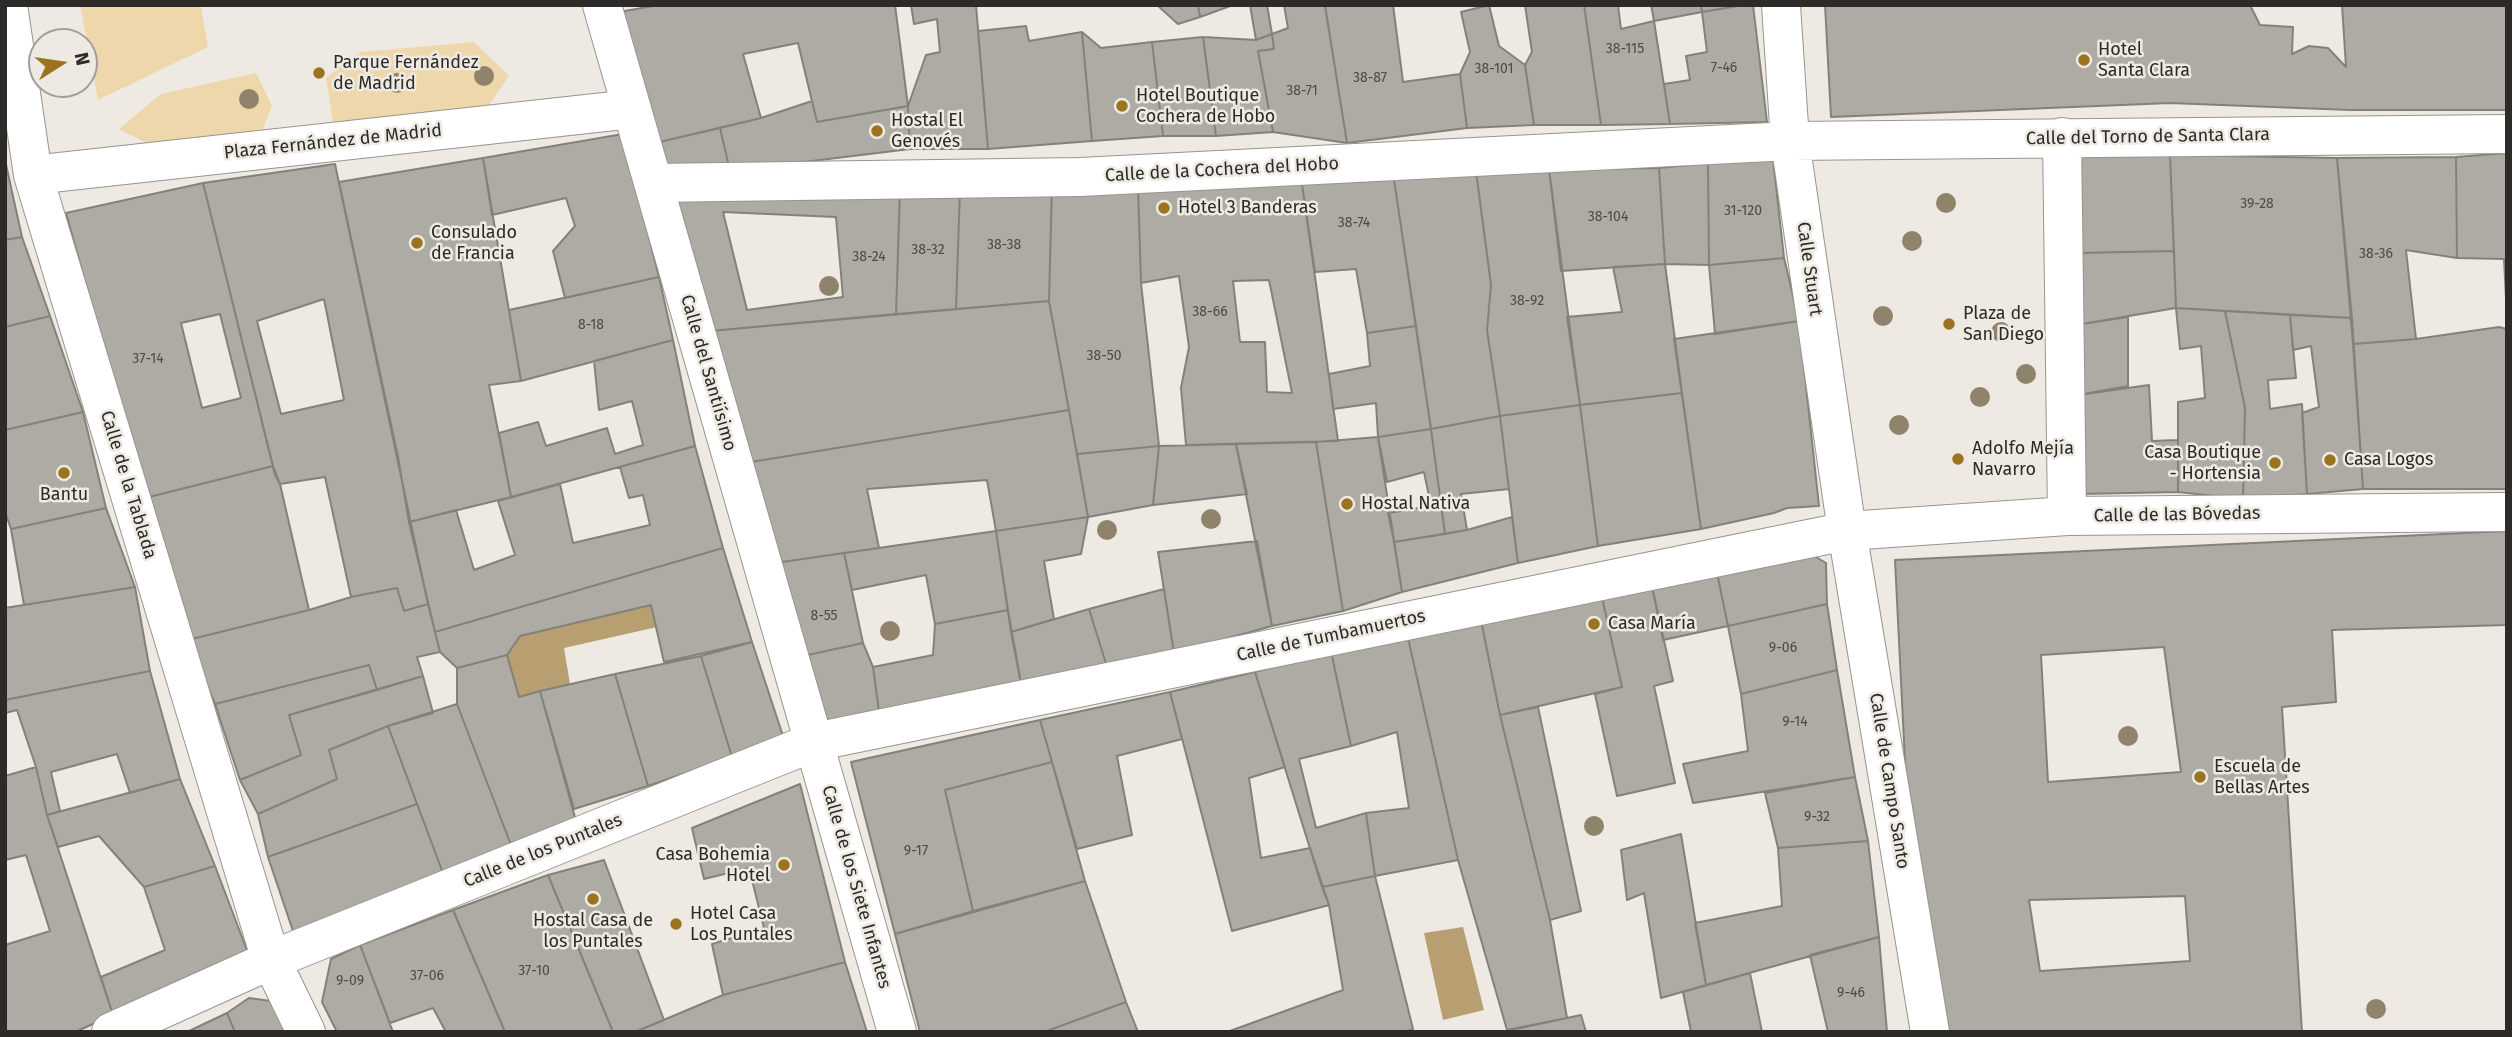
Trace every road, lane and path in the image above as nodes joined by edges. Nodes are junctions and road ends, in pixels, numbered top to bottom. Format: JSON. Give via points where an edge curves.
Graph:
{"nodes":[{"id":1,"x":8,"y":5,"type":"edge"},
{"id":2,"x":601,"y":5,"type":"edge"},
{"id":3,"x":1781,"y":5,"type":"edge"},
{"id":4,"x":632,"y":109,"type":"junction"},
{"id":5,"x":2507,"y":134,"type":"edge"},
{"id":6,"x":2062,"y":137,"type":"junction"},
{"id":7,"x":1790,"y":141,"type":"junction"},
{"id":8,"x":33,"y":175,"type":"junction"},
{"id":9,"x":653,"y":183,"type":"junction"},
{"id":10,"x":2507,"y":512,"type":"edge"},
{"id":11,"x":2067,"y":516,"type":"junction"},
{"id":12,"x":1847,"y":531,"type":"junction"},
{"id":13,"x":814,"y":742,"type":"junction"},
{"id":14,"x":271,"y":960,"type":"junction"},
{"id":15,"x":111,"y":1032,"type":"edge"},
{"id":16,"x":306,"y":1032,"type":"edge"},
{"id":17,"x":897,"y":1032,"type":"edge"},
{"id":18,"x":1930,"y":1032,"type":"edge"}],
"edges":[{"from":1,"to":8,"type":"street","name":"Calle de la Tablada"},
{"from":2,"to":4,"type":"street","name":"Calle del Santiísimo"},
{"from":3,"to":7,"type":"street","name":"Calle Stuart"},
{"from":4,"to":8,"type":"street","name":"Plaza Fernández de Madrid"},
{"from":4,"to":9,"type":"street","name":"Calle del Santiísimo"},
{"from":5,"to":6,"type":"street","name":"Calle del Torno de Santa Clara"},
{"from":6,"to":7,"type":"street","name":"Calle del Torno de Santa Clara"},
{"from":6,"to":11,"type":"street"},
{"from":7,"to":9,"type":"street","name":"Calle de la Cochera del Hobo","via":[[1080,177]]},
{"from":7,"to":12,"type":"street","name":"Calle Stuart"},
{"from":8,"to":14,"type":"street","name":"Calle de la Tablada"},
{"from":9,"to":13,"type":"street","name":"Calle del Santiísimo"},
{"from":10,"to":11,"type":"street","name":"Calle de las Bóvedas"},
{"from":11,"to":12,"type":"street","name":"Calle de las Bóvedas"},
{"from":12,"to":13,"type":"street","name":"Calle de Tumbamuertos"},
{"from":12,"to":18,"type":"street","name":"Calle de Campo Santo"},
{"from":13,"to":14,"type":"street","name":"Calle de los Puntales"},
{"from":13,"to":17,"type":"street","name":"Calle de los Siete Infantes"},
{"from":14,"to":15,"type":"street","name":"Calle de los Puntales"},
{"from":14,"to":16,"type":"street","name":"Calle de la Tablada"}]}
